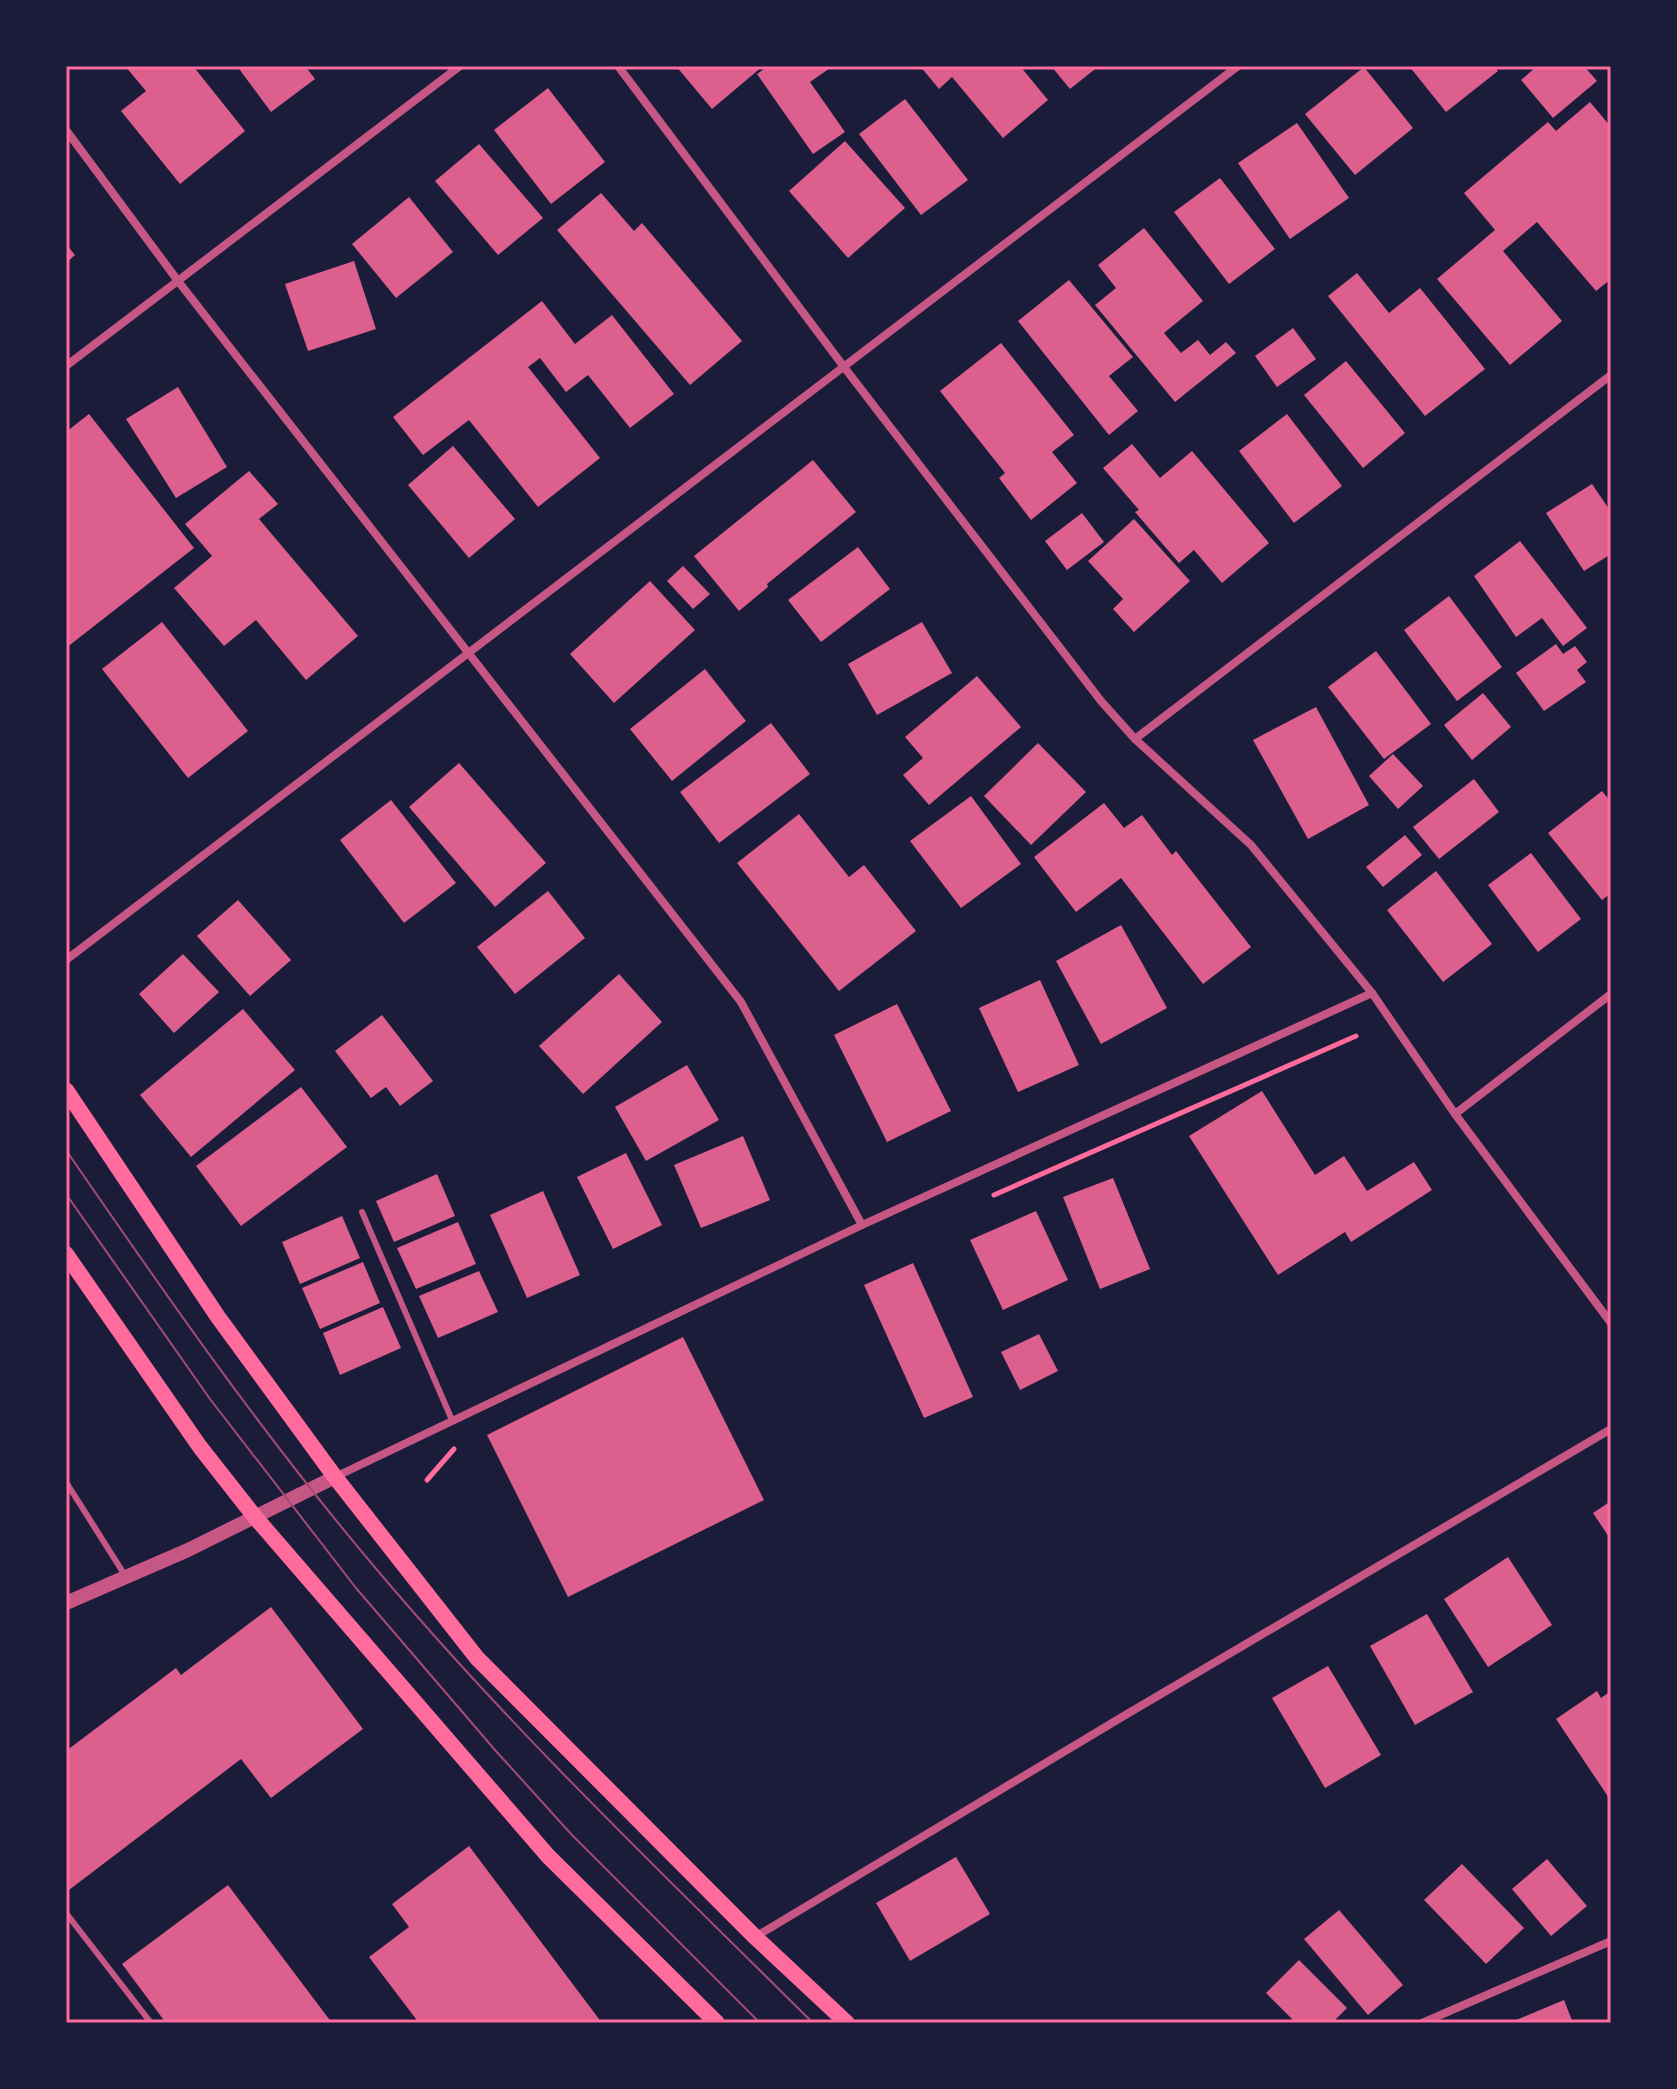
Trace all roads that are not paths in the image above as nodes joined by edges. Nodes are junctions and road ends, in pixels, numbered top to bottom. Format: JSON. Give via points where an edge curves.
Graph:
{"nodes":[{"id":1,"x":460,"y":66,"type":"edge"},
{"id":2,"x":618,"y":66,"type":"edge"},
{"id":3,"x":1238,"y":66,"type":"edge"},
{"id":4,"x":66,"y":130,"type":"edge"},
{"id":5,"x":178,"y":281,"type":"junction"},
{"id":6,"x":66,"y":366,"type":"edge"},
{"id":7,"x":844,"y":367,"type":"junction"},
{"id":8,"x":1611,"y":375,"type":"edge"},
{"id":9,"x":470,"y":653,"type":"junction"},
{"id":10,"x":1135,"y":739,"type":"junction"},
{"id":11,"x":66,"y":960,"type":"edge"},
{"id":12,"x":1372,"y":993,"type":"junction"},
{"id":13,"x":1611,"y":994,"type":"edge"},
{"id":14,"x":66,"y":1090,"type":"edge"},
{"id":15,"x":1455,"y":1114,"type":"junction"},
{"id":16,"x":362,"y":1212,"type":"dead end"},
{"id":17,"x":862,"y":1225,"type":"junction"},
{"id":18,"x":66,"y":1254,"type":"edge"},
{"id":19,"x":1611,"y":1323,"type":"edge"},
{"id":20,"x":452,"y":1420,"type":"junction"},
{"id":21,"x":1611,"y":1429,"type":"edge"},
{"id":22,"x":335,"y":1477,"type":"junction"},
{"id":23,"x":66,"y":1482,"type":"edge"},
{"id":24,"x":255,"y":1517,"type":"junction"},
{"id":25,"x":126,"y":1577,"type":"junction"},
{"id":26,"x":66,"y":1603,"type":"edge"},
{"id":27,"x":66,"y":1913,"type":"edge"},
{"id":28,"x":755,"y":1937,"type":"junction"},
{"id":29,"x":1611,"y":1941,"type":"edge"},
{"id":30,"x":151,"y":2023,"type":"edge"},
{"id":31,"x":717,"y":2023,"type":"edge"},
{"id":32,"x":847,"y":2023,"type":"edge"},
{"id":33,"x":1422,"y":2023,"type":"edge"}],
"edges":[{"from":1,"to":5,"type":"street"},
{"from":2,"to":7,"type":"street"},
{"from":3,"to":7,"type":"street"},
{"from":4,"to":5,"type":"street"},
{"from":5,"to":6,"type":"street"},
{"from":5,"to":9,"type":"street"},
{"from":7,"to":9,"type":"street"},
{"from":7,"to":10,"type":"street"},
{"from":8,"to":10,"type":"street"},
{"from":9,"to":11,"type":"street"},
{"from":9,"to":17,"type":"street","via":[[741,1002]]},
{"from":10,"to":12,"type":"street","via":[[1251,845]]},
{"from":12,"to":15,"type":"street"},
{"from":12,"to":17,"type":"street"},
{"from":13,"to":15,"type":"street"},
{"from":14,"to":22,"type":"main road","via":[[218,1317]]},
{"from":15,"to":19,"type":"street"},
{"from":16,"to":20,"type":"lane"},
{"from":17,"to":20,"type":"street"},
{"from":18,"to":24,"type":"main road"},
{"from":20,"to":22,"type":"street"},
{"from":21,"to":28,"type":"street"},
{"from":22,"to":24,"type":"street"},
{"from":22,"to":28,"type":"main road","via":[[477,1658]]},
{"from":23,"to":25,"type":"lane"},
{"from":24,"to":25,"type":"street"},
{"from":24,"to":31,"type":"main road","via":[[548,1856]]},
{"from":25,"to":26,"type":"street"},
{"from":27,"to":30,"type":"lane"},
{"from":28,"to":32,"type":"main road"},
{"from":29,"to":33,"type":"street"}]}
